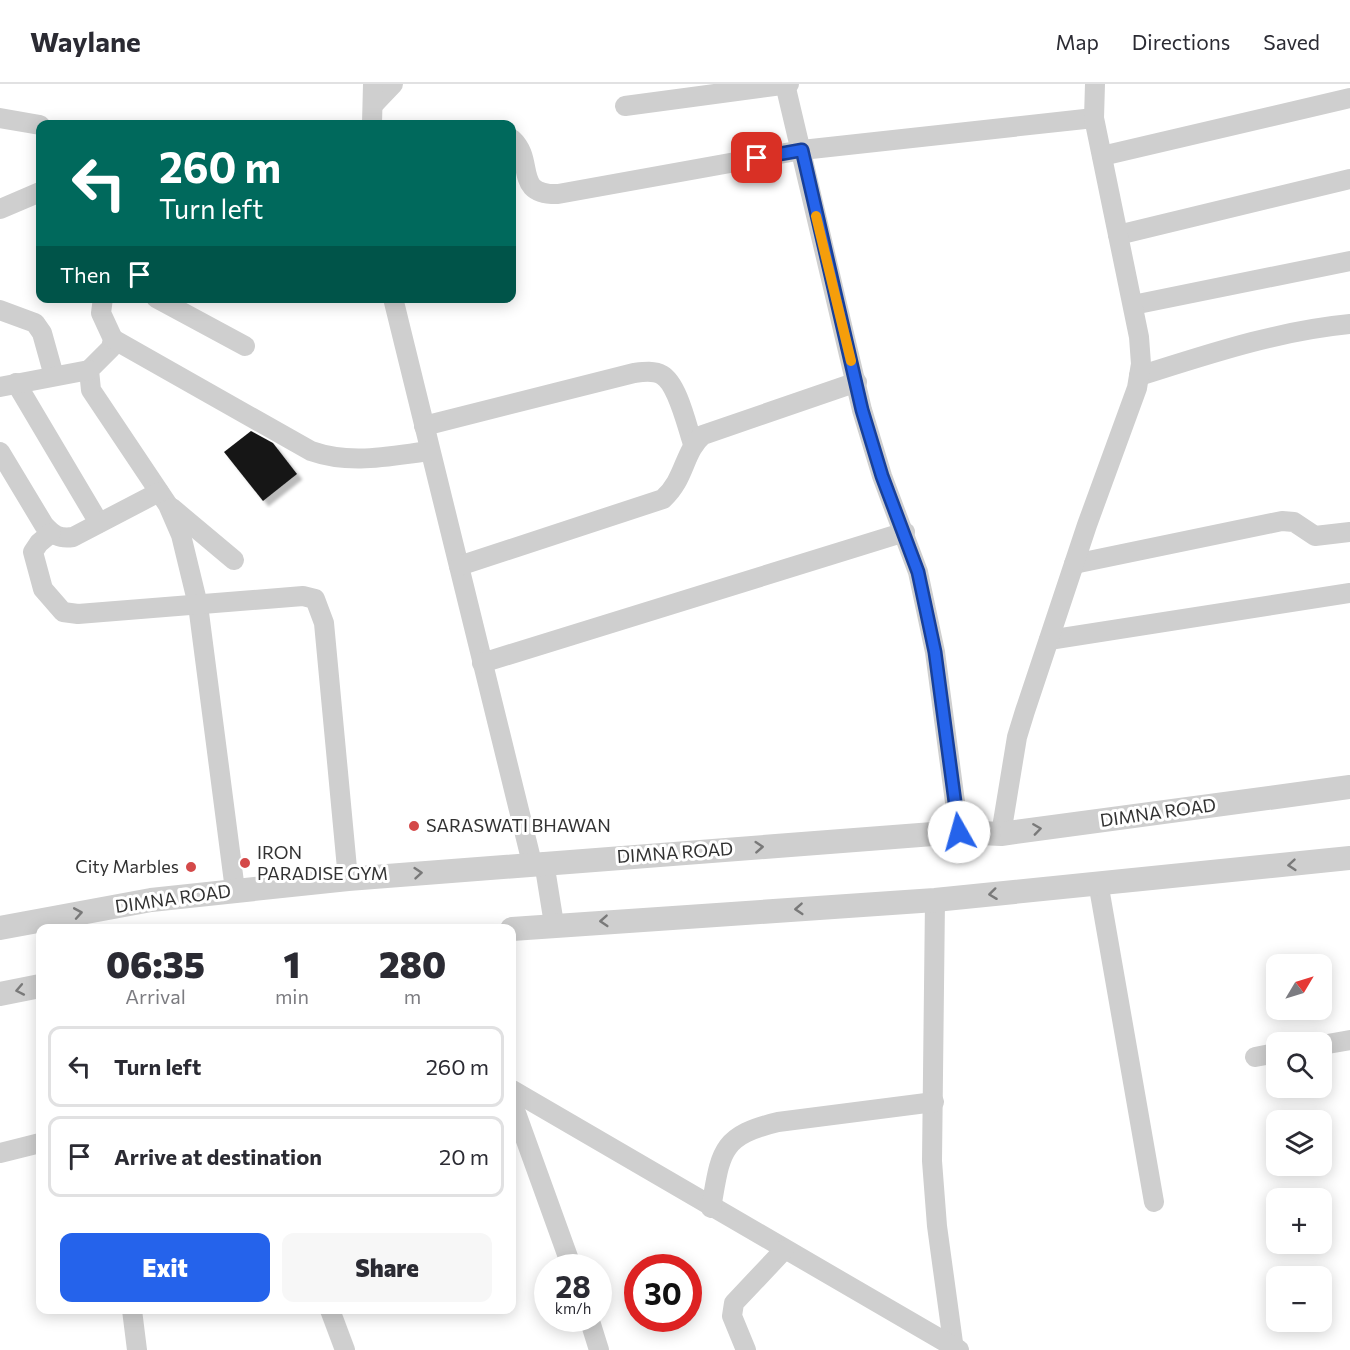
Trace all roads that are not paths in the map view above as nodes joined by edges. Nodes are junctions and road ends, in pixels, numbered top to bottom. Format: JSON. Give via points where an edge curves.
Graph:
{"nodes":[{"id":1,"x":373,"y":84,"type":"edge"},
{"id":2,"x":393,"y":84,"type":"edge"},
{"id":3,"x":787,"y":84,"type":"edge"},
{"id":4,"x":1095,"y":84,"type":"edge"},
{"id":5,"x":1350,"y":98,"type":"edge"},
{"id":6,"x":625,"y":106,"type":"dead end"},
{"id":7,"x":373,"y":115,"type":"edge"},
{"id":8,"x":0,"y":118,"type":"edge"},
{"id":9,"x":1094,"y":118,"type":"junction"},
{"id":10,"x":36,"y":123,"type":"edge"},
{"id":11,"x":516,"y":146,"type":"edge"},
{"id":12,"x":802,"y":150,"type":"junction"},
{"id":13,"x":1102,"y":156,"type":"junction"},
{"id":14,"x":1350,"y":179,"type":"edge"},
{"id":15,"x":36,"y":194,"type":"edge"},
{"id":16,"x":0,"y":209,"type":"edge"},
{"id":17,"x":1118,"y":235,"type":"junction"},
{"id":18,"x":1350,"y":261,"type":"edge"},
{"id":19,"x":165,"y":303,"type":"edge"},
{"id":20,"x":394,"y":303,"type":"edge"},
{"id":21,"x":1133,"y":305,"type":"junction"},
{"id":22,"x":102,"y":306,"type":"edge"},
{"id":23,"x":0,"y":310,"type":"edge"},
{"id":24,"x":1350,"y":324,"type":"edge"},
{"id":25,"x":113,"y":339,"type":"junction"},
{"id":26,"x":245,"y":346,"type":"dead end"},
{"id":27,"x":89,"y":370,"type":"junction"},
{"id":28,"x":54,"y":376,"type":"junction"},
{"id":29,"x":1139,"y":376,"type":"junction"},
{"id":30,"x":857,"y":382,"type":"junction"},
{"id":31,"x":8,"y":385,"type":"edge"},
{"id":32,"x":424,"y":426,"type":"junction"},
{"id":33,"x":693,"y":444,"type":"junction"},
{"id":34,"x":430,"y":451,"type":"junction"},
{"id":35,"x":0,"y":452,"type":"edge"},
{"id":36,"x":164,"y":498,"type":"junction"},
{"id":37,"x":99,"y":523,"type":"junction"},
{"id":38,"x":905,"y":532,"type":"junction"},
{"id":39,"x":1350,"y":532,"type":"edge"},
{"id":40,"x":51,"y":533,"type":"junction"},
{"id":41,"x":234,"y":560,"type":"dead end"},
{"id":42,"x":1074,"y":564,"type":"junction"},
{"id":43,"x":459,"y":567,"type":"junction"},
{"id":44,"x":1350,"y":593,"type":"edge"},
{"id":45,"x":198,"y":605,"type":"junction"},
{"id":46,"x":1048,"y":640,"type":"junction"},
{"id":47,"x":482,"y":663,"type":"junction"},
{"id":48,"x":1350,"y":787,"type":"edge"},
{"id":49,"x":959,"y":832,"type":"junction"},
{"id":50,"x":1001,"y":834,"type":"junction"},
{"id":51,"x":1350,"y":858,"type":"edge"},
{"id":52,"x":538,"y":863,"type":"junction"},
{"id":53,"x":348,"y":879,"type":"junction"},
{"id":54,"x":1098,"y":882,"type":"junction"},
{"id":55,"x":235,"y":890,"type":"junction"},
{"id":56,"x":935,"y":900,"type":"junction"},
{"id":57,"x":554,"y":924,"type":"junction"},
{"id":58,"x":0,"y":928,"type":"edge"},
{"id":59,"x":516,"y":929,"type":"edge"},
{"id":60,"x":36,"y":987,"type":"edge"},
{"id":61,"x":0,"y":994,"type":"edge"},
{"id":62,"x":1350,"y":1040,"type":"edge"},
{"id":63,"x":1332,"y":1043,"type":"edge"},
{"id":64,"x":1266,"y":1055,"type":"edge"},
{"id":65,"x":1256,"y":1057,"type":"dead end"},
{"id":66,"x":516,"y":1091,"type":"edge"},
{"id":67,"x":934,"y":1102,"type":"junction"},
{"id":68,"x":516,"y":1113,"type":"edge"},
{"id":69,"x":36,"y":1144,"type":"edge"},
{"id":70,"x":0,"y":1153,"type":"edge"},
{"id":71,"x":1154,"y":1202,"type":"dead end"},
{"id":72,"x":711,"y":1208,"type":"junction"},
{"id":73,"x":784,"y":1250,"type":"junction"},
{"id":74,"x":568,"y":1254,"type":"edge"},
{"id":75,"x":132,"y":1314,"type":"edge"},
{"id":76,"x":332,"y":1314,"type":"edge"},
{"id":77,"x":593,"y":1332,"type":"edge"},
{"id":78,"x":956,"y":1349,"type":"edge"},
{"id":79,"x":137,"y":1350,"type":"edge"},
{"id":80,"x":345,"y":1350,"type":"edge"},
{"id":81,"x":598,"y":1350,"type":"edge"},
{"id":82,"x":746,"y":1350,"type":"edge"}],
"edges":[{"from":1,"to":7,"type":"street"},
{"from":2,"to":7,"type":"street"},
{"from":3,"to":6,"type":"street"},
{"from":3,"to":12,"type":"street"},
{"from":4,"to":9,"type":"street"},
{"from":5,"to":13,"type":"street"},
{"from":8,"to":10,"type":"street"},
{"from":9,"to":12,"type":"street"},
{"from":9,"to":13,"type":"street"},
{"from":11,"to":12,"type":"street","via":[[532,188],[542,194]]},
{"from":12,"to":30,"type":"street"},
{"from":13,"to":17,"type":"street"},
{"from":14,"to":17,"type":"street"},
{"from":15,"to":16,"type":"street"},
{"from":17,"to":21,"type":"street"},
{"from":18,"to":21,"type":"street"},
{"from":19,"to":26,"type":"street"},
{"from":20,"to":32,"type":"street"},
{"from":21,"to":29,"type":"street","via":[[1139,337]]},
{"from":22,"to":25,"type":"street"},
{"from":23,"to":28,"type":"street","via":[[35,323],[42,333]]},
{"from":24,"to":29,"type":"street","via":[[1263,338]]},
{"from":25,"to":27,"type":"street","via":[[111,348]]},
{"from":25,"to":34,"type":"street","via":[[311,451],[333,459]]},
{"from":27,"to":28,"type":"street"},
{"from":27,"to":36,"type":"street","via":[[91,390]]},
{"from":28,"to":31,"type":"street"},
{"from":29,"to":42,"type":"street","via":[[1128,418]]},
{"from":30,"to":33,"type":"street","via":[[717,428]]},
{"from":30,"to":38,"type":"street","via":[[873,449]]},
{"from":31,"to":37,"type":"street"},
{"from":32,"to":33,"type":"street","via":[[649,371],[662,375],[672,386]]},
{"from":32,"to":34,"type":"street"},
{"from":33,"to":43,"type":"street","via":[[682,475],[663,499]]},
{"from":34,"to":43,"type":"street"},
{"from":35,"to":40,"type":"street"},
{"from":36,"to":37,"type":"street"},
{"from":36,"to":41,"type":"street"},
{"from":36,"to":45,"type":"street","via":[[181,535]]},
{"from":37,"to":40,"type":"street","via":[[73,537]]},
{"from":38,"to":47,"type":"street"},
{"from":38,"to":49,"type":"street","via":[[935,652]]},
{"from":39,"to":42,"type":"street","via":[[1315,536],[1294,522],[1281,521]]},
{"from":40,"to":45,"type":"street","via":[[33,552],[43,589],[63,612]]},
{"from":42,"to":46,"type":"street"},
{"from":43,"to":47,"type":"street"},
{"from":44,"to":46,"type":"street"},
{"from":45,"to":53,"type":"street","via":[[303,596],[315,599],[324,623]]},
{"from":45,"to":55,"type":"street"},
{"from":46,"to":50,"type":"street","via":[[1017,737]]},
{"from":47,"to":52,"type":"street"},
{"from":50,"to":48,"type":"street","name":"DIMNA ROAD","one_way":true},
{"from":49,"to":50,"type":"street","name":"DIMNA ROAD"},
{"from":52,"to":49,"type":"street","name":"DIMNA ROAD","one_way":true},
{"from":51,"to":54,"type":"street","one_way":true},
{"from":53,"to":52,"type":"street","name":"DIMNA ROAD","one_way":true},
{"from":52,"to":57,"type":"street"},
{"from":53,"to":55,"type":"street","name":"DIMNA ROAD"},
{"from":54,"to":56,"type":"street","one_way":true},
{"from":54,"to":71,"type":"street"},
{"from":58,"to":55,"type":"street","name":"DIMNA ROAD","one_way":true,"via":[[151,900]]},
{"from":56,"to":57,"type":"street","one_way":true},
{"from":56,"to":67,"type":"street"},
{"from":57,"to":59,"type":"street"},
{"from":60,"to":61,"type":"street","one_way":true},
{"from":62,"to":63,"type":"street"},
{"from":64,"to":65,"type":"street"},
{"from":66,"to":72,"type":"street"},
{"from":67,"to":72,"type":"street","via":[[778,1122],[738,1136],[724,1148]]},
{"from":67,"to":78,"type":"street","via":[[932,1161]]},
{"from":68,"to":74,"type":"street"},
{"from":69,"to":70,"type":"street"},
{"from":72,"to":73,"type":"street"},
{"from":73,"to":78,"type":"street"},
{"from":73,"to":82,"type":"street","via":[[734,1304],[732,1316]]},
{"from":75,"to":79,"type":"street"},
{"from":76,"to":80,"type":"street"},
{"from":77,"to":81,"type":"street"}]}
